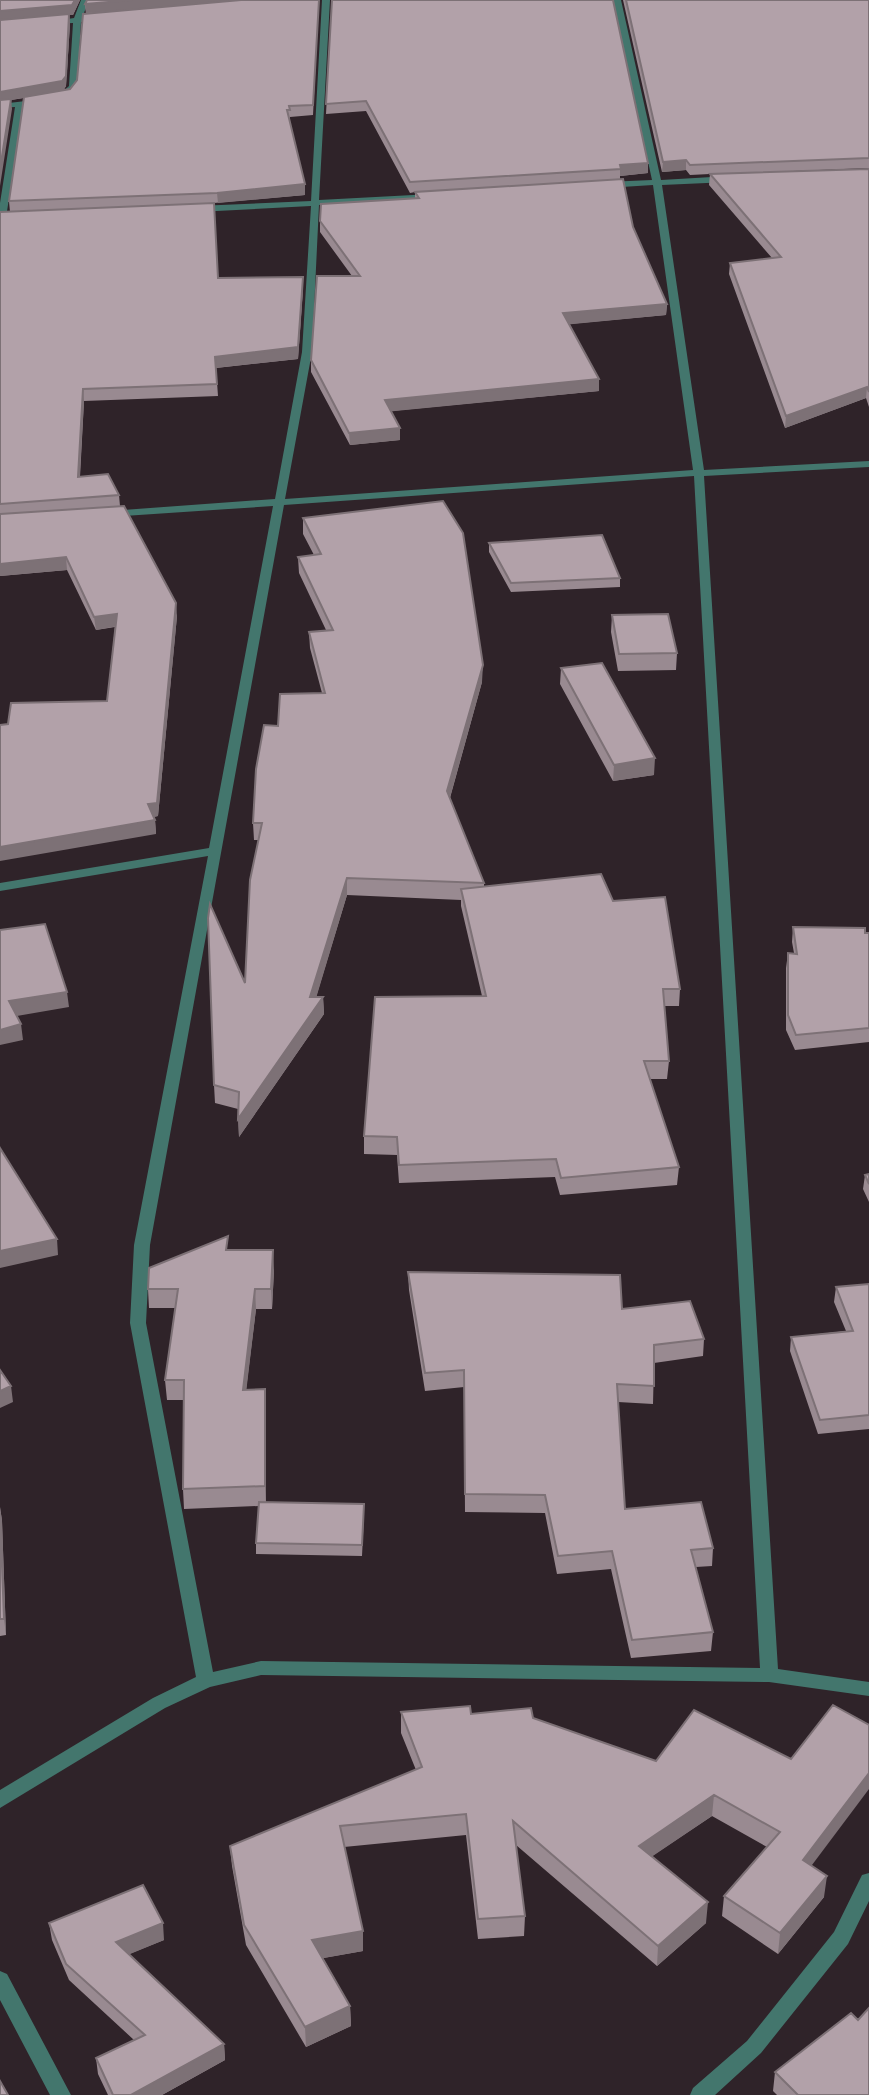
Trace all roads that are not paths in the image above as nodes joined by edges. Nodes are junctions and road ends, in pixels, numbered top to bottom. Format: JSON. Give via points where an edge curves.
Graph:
{"nodes":[{"id":1,"x":85,"y":0,"type":"edge"},
{"id":2,"x":326,"y":0,"type":"edge"},
{"id":3,"x":617,"y":0,"type":"edge"},
{"id":4,"x":117,"y":18,"type":"edge"},
{"id":5,"x":77,"y":21,"type":"junction"},
{"id":6,"x":38,"y":23,"type":"edge"},
{"id":7,"x":19,"y":104,"type":"junction"},
{"id":8,"x":0,"y":106,"type":"edge"},
{"id":9,"x":737,"y":179,"type":"edge"},
{"id":10,"x":657,"y":182,"type":"junction"},
{"id":11,"x":589,"y":186,"type":"edge"},
{"id":12,"x":439,"y":196,"type":"edge"},
{"id":13,"x":317,"y":204,"type":"junction"},
{"id":14,"x":180,"y":210,"type":"edge"},
{"id":15,"x":1,"y":218,"type":"edge"},
{"id":16,"x":16,"y":218,"type":"edge"},
{"id":17,"x":869,"y":464,"type":"edge"},
{"id":18,"x":699,"y":473,"type":"junction"},
{"id":19,"x":281,"y":502,"type":"junction"},
{"id":20,"x":94,"y":515,"type":"edge"},
{"id":21,"x":214,"y":850,"type":"junction"},
{"id":22,"x":0,"y":887,"type":"edge"},
{"id":23,"x":769,"y":1675,"type":"junction"},
{"id":24,"x":206,"y":1681,"type":"junction"},
{"id":25,"x":869,"y":1689,"type":"edge"},
{"id":26,"x":0,"y":1800,"type":"edge"},
{"id":27,"x":869,"y":1881,"type":"edge"},
{"id":28,"x":0,"y":1980,"type":"edge"},
{"id":29,"x":61,"y":2095,"type":"edge"},
{"id":30,"x":700,"y":2095,"type":"edge"}],
"edges":[{"from":1,"to":5,"type":"street"},
{"from":2,"to":13,"type":"street"},
{"from":3,"to":10,"type":"street"},
{"from":4,"to":5,"type":"street"},
{"from":5,"to":6,"type":"street"},
{"from":5,"to":7,"type":"street","via":[[73,87],[67,95]]},
{"from":7,"to":8,"type":"street"},
{"from":7,"to":15,"type":"street"},
{"from":9,"to":10,"type":"street"},
{"from":10,"to":11,"type":"street"},
{"from":10,"to":18,"type":"street"},
{"from":12,"to":13,"type":"street"},
{"from":13,"to":14,"type":"street"},
{"from":13,"to":19,"type":"street","via":[[307,352]]},
{"from":15,"to":16,"type":"street"},
{"from":17,"to":18,"type":"street"},
{"from":18,"to":19,"type":"street"},
{"from":18,"to":23,"type":"street"},
{"from":19,"to":20,"type":"street"},
{"from":19,"to":21,"type":"street"},
{"from":21,"to":22,"type":"street"},
{"from":21,"to":24,"type":"street","via":[[142,1245],[138,1323]]},
{"from":23,"to":24,"type":"street","via":[[261,1668]]},
{"from":23,"to":25,"type":"street"},
{"from":24,"to":26,"type":"street","via":[[159,1703]]},
{"from":27,"to":30,"type":"street","via":[[841,1938],[754,2047]]},
{"from":28,"to":29,"type":"street"}]}
